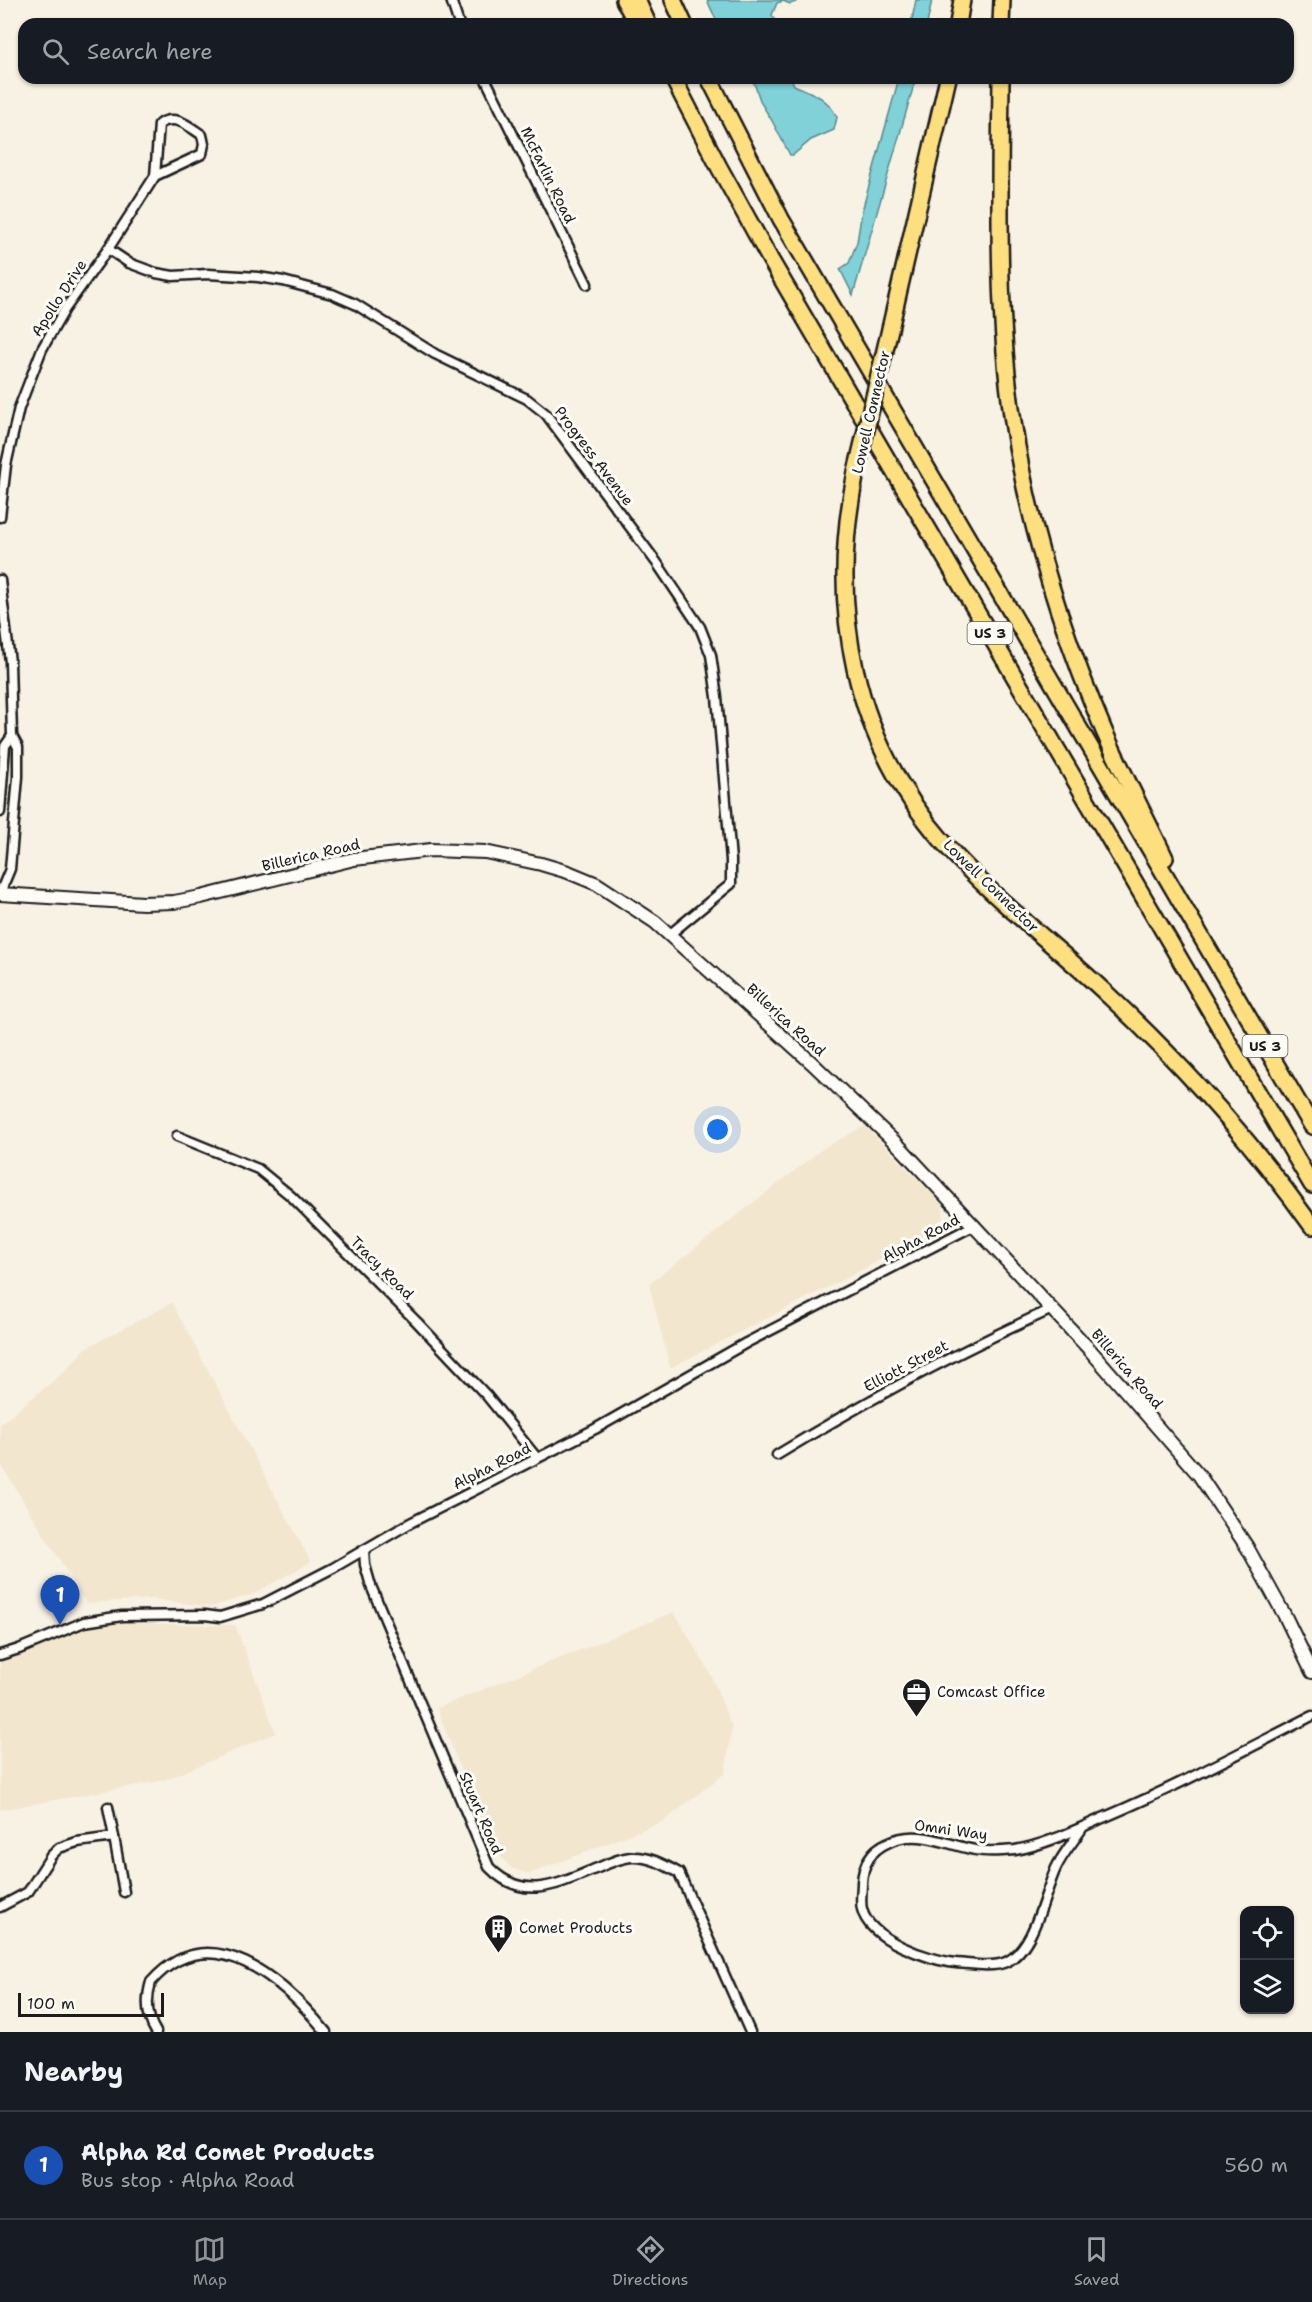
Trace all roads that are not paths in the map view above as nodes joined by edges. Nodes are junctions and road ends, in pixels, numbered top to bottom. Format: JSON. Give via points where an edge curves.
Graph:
{"nodes":[{"id":1,"x":451,"y":0,"type":"edge"},
{"id":2,"x":624,"y":0,"type":"edge"},
{"id":3,"x":637,"y":0,"type":"edge"},
{"id":4,"x":673,"y":0,"type":"edge"},
{"id":5,"x":681,"y":0,"type":"edge"},
{"id":6,"x":962,"y":0,"type":"edge"},
{"id":7,"x":1002,"y":0,"type":"edge"},
{"id":8,"x":457,"y":18,"type":"edge"},
{"id":9,"x":634,"y":18,"type":"edge"},
{"id":10,"x":645,"y":18,"type":"edge"},
{"id":11,"x":683,"y":18,"type":"edge"},
{"id":12,"x":685,"y":18,"type":"edge"},
{"id":13,"x":959,"y":18,"type":"edge"},
{"id":14,"x":1001,"y":18,"type":"edge"},
{"id":15,"x":488,"y":84,"type":"edge"},
{"id":16,"x":671,"y":84,"type":"edge"},
{"id":17,"x":676,"y":84,"type":"edge"},
{"id":18,"x":712,"y":84,"type":"edge"},
{"id":19,"x":947,"y":84,"type":"edge"},
{"id":20,"x":1001,"y":84,"type":"edge"},
{"id":21,"x":702,"y":135,"type":"junction"},
{"id":22,"x":155,"y":176,"type":"junction"},
{"id":23,"x":108,"y":249,"type":"junction"},
{"id":24,"x":586,"y":284,"type":"dead end"},
{"id":25,"x":0,"y":517,"type":"edge"},
{"id":26,"x":0,"y":580,"type":"edge"},
{"id":27,"x":12,"y":736,"type":"junction"},
{"id":28,"x":0,"y":812,"type":"edge"},
{"id":29,"x":0,"y":894,"type":"edge"},
{"id":30,"x":669,"y":935,"type":"junction"},
{"id":31,"x":1218,"y":965,"type":"junction"},
{"id":32,"x":1312,"y":1126,"type":"edge"},
{"id":33,"x":177,"y":1136,"type":"dead end"},
{"id":34,"x":1312,"y":1185,"type":"edge"},
{"id":35,"x":975,"y":1225,"type":"junction"},
{"id":36,"x":1312,"y":1226,"type":"edge"},
{"id":37,"x":1052,"y":1309,"type":"junction"},
{"id":38,"x":777,"y":1455,"type":"dead end"},
{"id":39,"x":537,"y":1458,"type":"junction"},
{"id":40,"x":364,"y":1550,"type":"junction"},
{"id":41,"x":0,"y":1655,"type":"edge"},
{"id":42,"x":1312,"y":1672,"type":"edge"},
{"id":43,"x":1312,"y":1716,"type":"edge"},
{"id":44,"x":108,"y":1807,"type":"dead end"},
{"id":45,"x":1083,"y":1827,"type":"junction"},
{"id":46,"x":114,"y":1837,"type":"junction"},
{"id":47,"x":124,"y":1892,"type":"dead end"},
{"id":48,"x":0,"y":1906,"type":"edge"},
{"id":49,"x":156,"y":2032,"type":"edge"},
{"id":50,"x":326,"y":2032,"type":"edge"},
{"id":51,"x":750,"y":2032,"type":"edge"}],
"edges":[{"from":1,"to":8,"type":"street"},
{"from":2,"to":9,"type":"highway"},
{"from":3,"to":10,"type":"highway"},
{"from":4,"to":11,"type":"highway"},
{"from":5,"to":12,"type":"highway"},
{"from":6,"to":13,"type":"highway"},
{"from":7,"to":14,"type":"highway"},
{"from":15,"to":24,"type":"street","name":"McFarlin Road"},
{"from":16,"to":21,"type":"highway"},
{"from":17,"to":21,"type":"highway","number":"US 3"},
{"from":18,"to":31,"type":"highway","number":"US 3","via":[[781,219]]},
{"from":19,"to":36,"type":"highway","name":"Lowell Connector","bridge":true,"via":[[847,523],[844,601],[867,710],[884,752],[928,823],[960,860],[1110,997],[1204,1094]]},
{"from":20,"to":31,"type":"highway","via":[[1002,317],[1013,423],[1034,526],[1064,626],[1101,724]]},
{"from":21,"to":34,"type":"highway","number":"US 3","via":[[770,259]]},
{"from":22,"to":22,"type":"street","name":"Apollo Drive","via":[[202,154],[202,135],[177,119],[159,124]]},
{"from":22,"to":23,"type":"street","name":"Apollo Drive"},
{"from":23,"to":25,"type":"street","name":"Apollo Drive","via":[[42,349],[19,408],[6,465]]},
{"from":23,"to":30,"type":"street","name":"Progress Avenue","via":[[129,263],[156,273],[258,277],[332,294],[356,304],[435,354],[527,399],[546,414],[657,563],[700,627],[711,655],[731,884]]},
{"from":26,"to":27,"type":"street","via":[[10,662]]},
{"from":27,"to":28,"type":"street","via":[[5,746]]},
{"from":27,"to":29,"type":"street","via":[[18,747],[18,777],[10,869]]},
{"from":29,"to":30,"type":"main road","name":"Billerica Road","via":[[174,902],[354,859],[431,850],[485,852],[541,864],[597,884]]},
{"from":30,"to":35,"type":"main road","name":"Billerica Road","via":[[828,1078]]},
{"from":31,"to":32,"type":"highway","number":"US 3"},
{"from":33,"to":39,"type":"street","name":"Tracy Road","via":[[258,1169],[291,1196],[487,1396]]},
{"from":35,"to":37,"type":"main road","name":"Billerica Road"},
{"from":35,"to":39,"type":"street","name":"Alpha Road","via":[[746,1343]]},
{"from":37,"to":38,"type":"street","name":"Elliott Street","via":[[975,1344]]},
{"from":37,"to":42,"type":"main road","name":"Billerica Road","via":[[1198,1475],[1247,1547]]},
{"from":39,"to":40,"type":"street","name":"Alpha Road"},
{"from":40,"to":41,"type":"street","name":"Alpha Road","via":[[239,1613],[220,1617],[101,1619]]},
{"from":40,"to":51,"type":"street","name":"Stuart Road","via":[[371,1586],[489,1867],[501,1879],[534,1888],[557,1884],[628,1857],[645,1857],[679,1873]]},
{"from":43,"to":45,"type":"street","name":"Omni Way","via":[[1163,1792]]},
{"from":44,"to":46,"type":"street"},
{"from":45,"to":45,"type":"street","name":"Omni Way","via":[[1016,1850],[976,1850],[920,1836],[885,1843],[873,1851],[863,1870],[862,1910],[868,1923],[884,1936],[927,1957],[988,1965],[1004,1963],[1027,1941],[1055,1869]]},
{"from":46,"to":47,"type":"street"},
{"from":46,"to":48,"type":"street","via":[[59,1848],[28,1892]]},
{"from":49,"to":50,"type":"street","via":[[148,2007],[151,1982],[177,1959],[201,1953],[233,1958],[258,1969],[287,1991]]}]}
